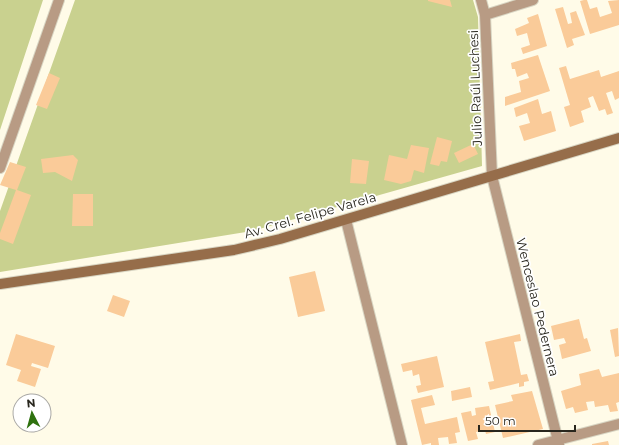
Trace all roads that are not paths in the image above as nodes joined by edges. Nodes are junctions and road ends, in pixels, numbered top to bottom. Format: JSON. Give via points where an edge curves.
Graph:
{"nodes":[{"id":1,"x":59,"y":0,"type":"edge"},
{"id":2,"x":481,"y":0,"type":"edge"},
{"id":3,"x":533,"y":0,"type":"edge"},
{"id":4,"x":485,"y":15,"type":"junction"},
{"id":5,"x":619,"y":138,"type":"edge"},
{"id":6,"x":0,"y":168,"type":"edge"},
{"id":7,"x":492,"y":176,"type":"junction"},
{"id":8,"x":346,"y":220,"type":"junction"},
{"id":9,"x":0,"y":284,"type":"edge"},
{"id":10,"x":619,"y":424,"type":"edge"},
{"id":11,"x":559,"y":442,"type":"edge"},
{"id":12,"x":402,"y":445,"type":"edge"},
{"id":13,"x":538,"y":445,"type":"edge"}],
"edges":[{"from":1,"to":6,"type":"street"},
{"from":2,"to":4,"type":"street","name":"Julio Raúl Luchesi"},
{"from":3,"to":4,"type":"street"},
{"from":4,"to":7,"type":"street","name":"Julio Raúl Luchesi"},
{"from":5,"to":7,"type":"main road","name":"Av. Crel. Felipe Varela"},
{"from":7,"to":8,"type":"main road","name":"Av. Crel. Felipe Varela"},
{"from":7,"to":11,"type":"street","name":"Wenceslao Pedernera"},
{"from":8,"to":9,"type":"main road","name":"Av. Crel. Felipe Varela","via":[[234,250]]},
{"from":8,"to":12,"type":"street"},
{"from":10,"to":11,"type":"street"},
{"from":11,"to":13,"type":"street"}]}
